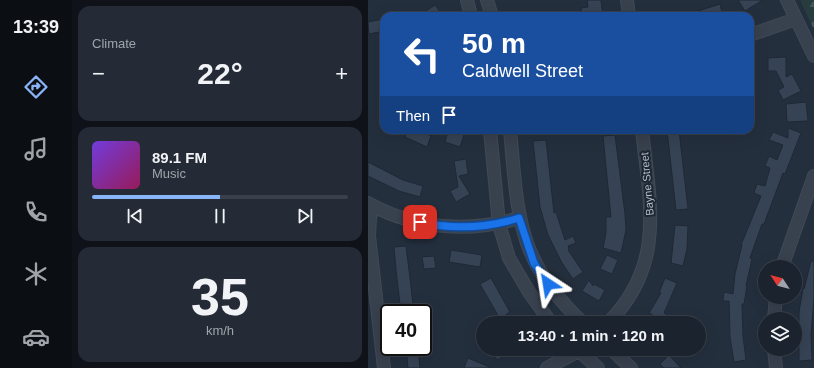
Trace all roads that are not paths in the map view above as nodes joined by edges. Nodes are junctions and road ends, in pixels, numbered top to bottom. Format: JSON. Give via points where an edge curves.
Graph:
{"nodes":[{"id":1,"x":467,"y":0,"type":"edge"},
{"id":2,"x":487,"y":0,"type":"edge"},
{"id":3,"x":627,"y":0,"type":"edge"},
{"id":4,"x":787,"y":0,"type":"edge"},
{"id":5,"x":470,"y":12,"type":"edge"},
{"id":6,"x":491,"y":12,"type":"edge"},
{"id":7,"x":628,"y":12,"type":"edge"},
{"id":8,"x":796,"y":19,"type":"junction"},
{"id":9,"x":754,"y":34,"type":"edge"},
{"id":10,"x":814,"y":56,"type":"edge"},
{"id":11,"x":490,"y":134,"type":"edge"},
{"id":12,"x":510,"y":134,"type":"edge"},
{"id":13,"x":642,"y":134,"type":"edge"},
{"id":14,"x":814,"y":176,"type":"edge"},
{"id":15,"x":371,"y":205,"type":"edge"},
{"id":16,"x":519,"y":218,"type":"junction"},
{"id":17,"x":499,"y":224,"type":"junction"},
{"id":18,"x":784,"y":260,"type":"edge"},
{"id":19,"x":546,"y":316,"type":"edge"},
{"id":20,"x":575,"y":316,"type":"edge"},
{"id":21,"x":615,"y":316,"type":"edge"},
{"id":22,"x":569,"y":356,"type":"edge"},
{"id":23,"x":586,"y":356,"type":"edge"},
{"id":24,"x":618,"y":356,"type":"edge"},
{"id":25,"x":775,"y":356,"type":"edge"},
{"id":26,"x":384,"y":368,"type":"edge"},
{"id":27,"x":548,"y":368,"type":"edge"},
{"id":28,"x":598,"y":368,"type":"edge"},
{"id":29,"x":631,"y":368,"type":"edge"},
{"id":30,"x":776,"y":368,"type":"edge"}],
"edges":[{"from":1,"to":5,"type":"street"},
{"from":2,"to":6,"type":"street"},
{"from":3,"to":7,"type":"street"},
{"from":4,"to":8,"type":"street"},
{"from":8,"to":9,"type":"street"},
{"from":8,"to":10,"type":"street"},
{"from":11,"to":17,"type":"street"},
{"from":12,"to":16,"type":"street"},
{"from":13,"to":21,"type":"street","name":"Bayne Street","via":[[651,208],[649,244],[635,289]]},
{"from":14,"to":18,"type":"street"},
{"from":15,"to":17,"type":"street","via":[[404,219],[435,226],[465,228]]},
{"from":15,"to":26,"type":"street","via":[[369,236]]},
{"from":16,"to":17,"type":"street"},
{"from":16,"to":20,"type":"street","via":[[534,263],[564,306]]},
{"from":17,"to":19,"type":"street","via":[[509,258]]},
{"from":22,"to":27,"type":"street"},
{"from":23,"to":28,"type":"street"},
{"from":24,"to":29,"type":"street"},
{"from":25,"to":30,"type":"street"}]}
